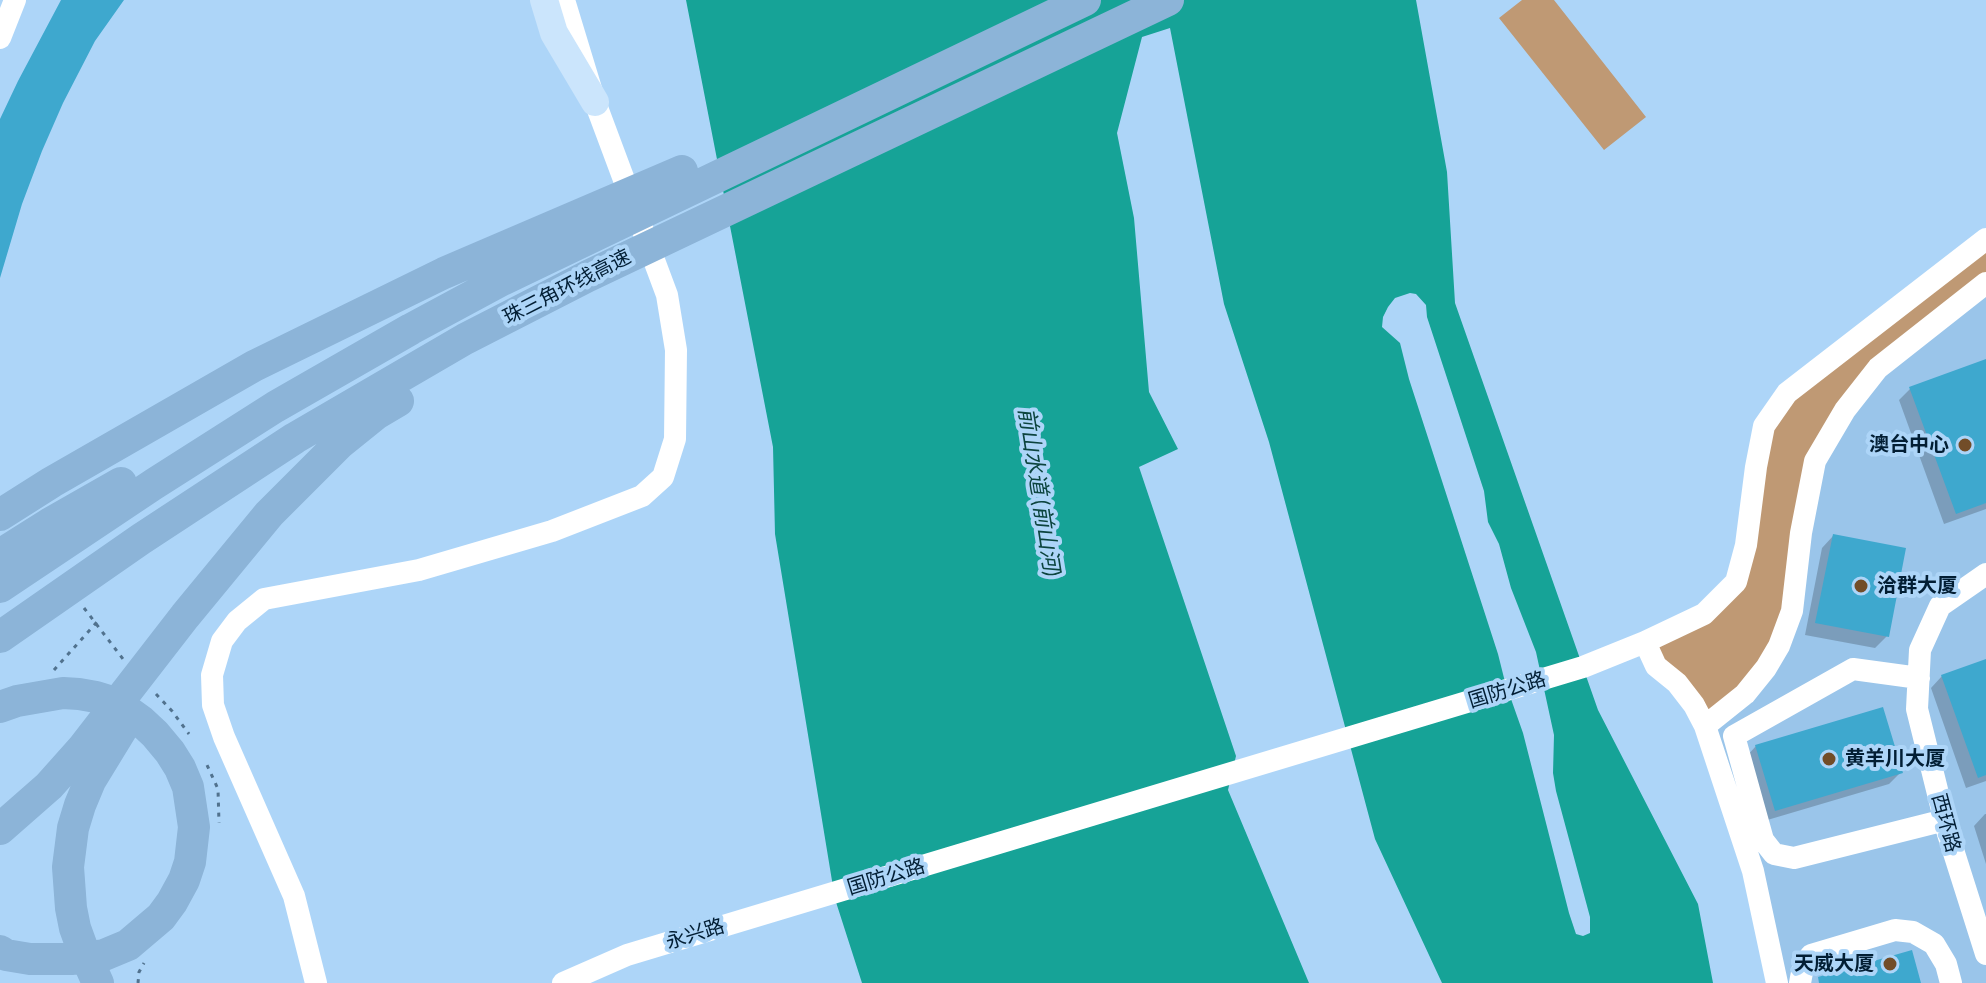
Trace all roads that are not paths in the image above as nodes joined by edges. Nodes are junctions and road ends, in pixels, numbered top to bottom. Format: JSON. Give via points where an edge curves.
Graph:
{"nodes":[{"id":1,"x":15,"y":0,"type":"edge"},
{"id":2,"x":544,"y":0,"type":"edge"},
{"id":3,"x":564,"y":0,"type":"edge"},
{"id":4,"x":1085,"y":0,"type":"edge"},
{"id":5,"x":1168,"y":0,"type":"edge"},
{"id":6,"x":0,"y":38,"type":"edge"},
{"id":7,"x":920,"y":78,"type":"junction"},
{"id":8,"x":595,"y":102,"type":"junction"},
{"id":9,"x":935,"y":110,"type":"junction"},
{"id":10,"x":1986,"y":239,"type":"edge"},
{"id":11,"x":1986,"y":283,"type":"edge"},
{"id":12,"x":454,"y":368,"type":"junction"},
{"id":13,"x":340,"y":370,"type":"junction"},
{"id":14,"x":0,"y":515,"type":"edge"},
{"id":15,"x":0,"y":555,"type":"edge"},
{"id":16,"x":1986,"y":574,"type":"edge"},
{"id":17,"x":0,"y":587,"type":"edge"},
{"id":18,"x":0,"y":637,"type":"edge"},
{"id":19,"x":1645,"y":642,"type":"junction"},
{"id":20,"x":1919,"y":678,"type":"junction"},
{"id":21,"x":0,"y":707,"type":"edge"},
{"id":22,"x":1705,"y":726,"type":"junction"},
{"id":23,"x":1945,"y":820,"type":"junction"},
{"id":24,"x":0,"y":829,"type":"edge"},
{"id":25,"x":830,"y":894,"type":"joint"},
{"id":26,"x":0,"y":951,"type":"edge"},
{"id":27,"x":1986,"y":954,"type":"edge"},
{"id":28,"x":98,"y":983,"type":"edge"},
{"id":29,"x":316,"y":983,"type":"edge"},
{"id":30,"x":563,"y":983,"type":"edge"},
{"id":31,"x":1777,"y":983,"type":"edge"},
{"id":32,"x":1800,"y":983,"type":"edge"},
{"id":33,"x":1951,"y":983,"type":"edge"}],
"edges":[{"from":1,"to":6,"type":"street"},
{"from":2,"to":8,"type":"main road","via":[[554,33]]},
{"from":3,"to":8,"type":"street"},
{"from":4,"to":7,"type":"highway","name":"珠三角环线高速"},
{"from":5,"to":9,"type":"highway","name":"珠三角环线高速"},
{"from":7,"to":13,"type":"highway","name":"珠三角环线高速","via":[[502,280]]},
{"from":7,"to":14,"type":"highway","via":[[672,175],[431,280],[254,366]]},
{"from":8,"to":29,"type":"street","via":[[667,295],[676,350],[675,439],[663,477],[642,496],[552,531],[419,570],[264,599],[222,641],[212,675],[213,705],[294,896]]},
{"from":9,"to":12,"type":"highway"},
{"from":9,"to":18,"type":"highway","name":"珠三角环线高速","via":[[465,339],[295,438]]},
{"from":10,"to":19,"type":"street","name":"国防公路","via":[[1787,393],[1764,426],[1736,582],[1704,614]]},
{"from":11,"to":22,"type":"street","via":[[1878,368],[1845,410],[1815,461],[1792,611],[1779,646],[1745,694]]},
{"from":12,"to":24,"type":"highway","via":[[376,414],[299,483],[82,749]]},
{"from":12,"to":28,"type":"highway","via":[[370,429],[307,489],[102,758],[80,805],[68,867],[75,928]]},
{"from":13,"to":15,"type":"highway","via":[[100,494]]},
{"from":13,"to":17,"type":"highway","name":"珠三角环线高速"},
{"from":16,"to":20,"type":"street","name":"西环路","via":[[1940,606],[1920,650]]},
{"from":19,"to":22,"type":"street","via":[[1656,666],[1677,683]]},
{"from":19,"to":25,"type":"street","name":"国防公路","via":[[1583,667]]},
{"from":20,"to":23,"type":"street","name":"西环路","via":[[1917,709]]},
{"from":20,"to":23,"type":"street","via":[[1853,669],[1734,736],[1763,840],[1774,854],[1794,858]]},
{"from":21,"to":26,"type":"highway","via":[[63,693],[109,701],[155,734],[180,768],[194,827],[190,862],[172,902],[128,945],[73,959],[30,959]]},
{"from":22,"to":31,"type":"street","via":[[1753,871]]},
{"from":23,"to":27,"type":"street","name":"西环路"},
{"from":25,"to":30,"type":"street","name":"永兴路","via":[[627,955]]},
{"from":32,"to":33,"type":"street","via":[[1811,955],[1895,930],[1913,932],[1934,944]]}]}
